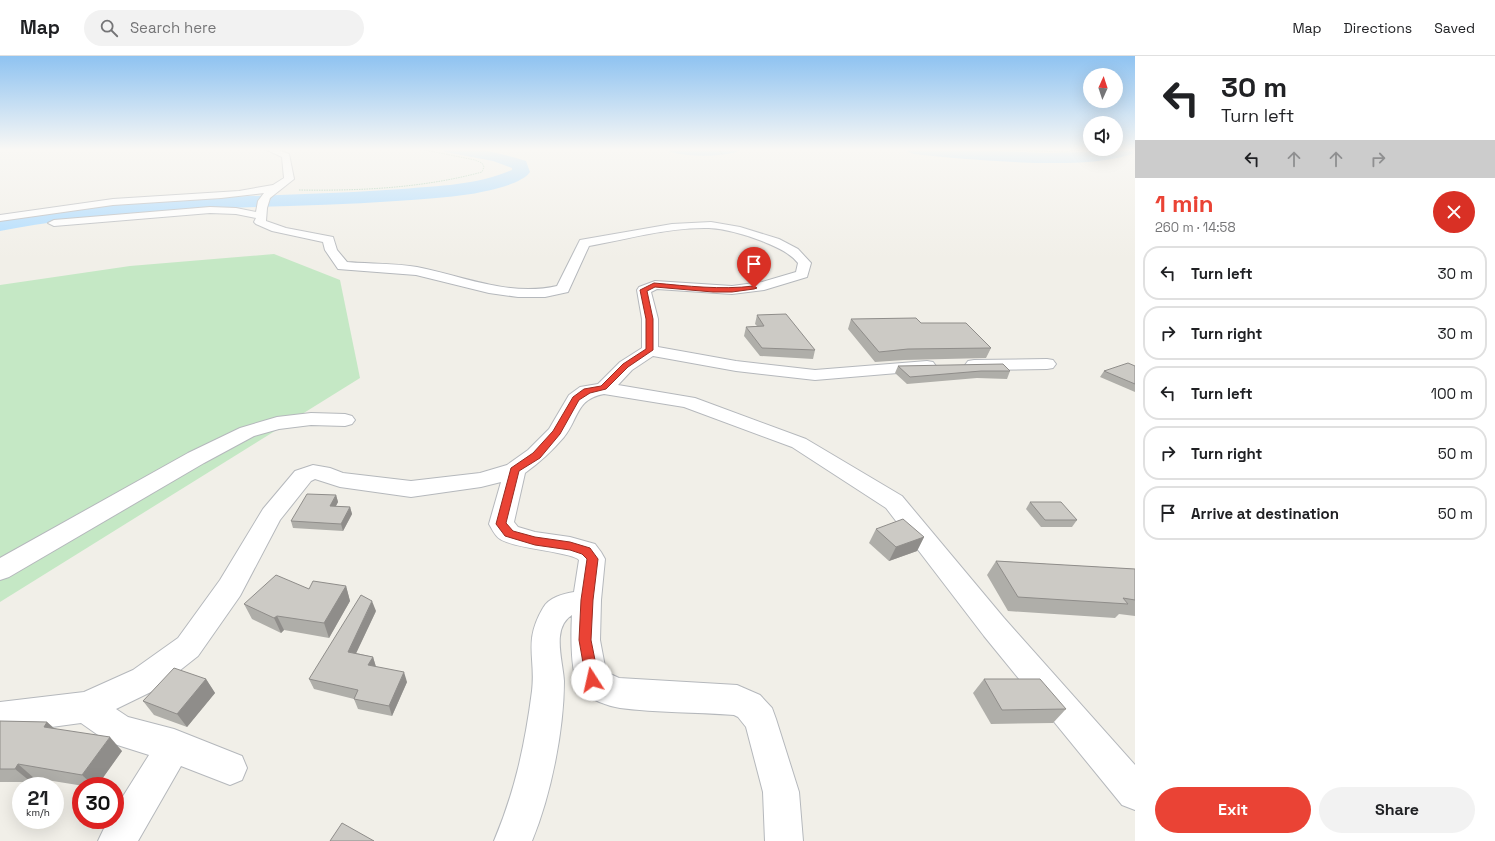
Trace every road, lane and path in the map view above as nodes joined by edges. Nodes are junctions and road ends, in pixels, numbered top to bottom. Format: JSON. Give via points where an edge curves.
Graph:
{"nodes":[{"id":1,"x":279,"y":186,"type":"edge"},
{"id":2,"x":400,"y":186,"type":"edge"},
{"id":3,"x":272,"y":190,"type":"junction"},
{"id":4,"x":262,"y":212,"type":"junction"},
{"id":5,"x":0,"y":218,"type":"edge"},
{"id":6,"x":46,"y":224,"type":"dead end"},
{"id":7,"x":650,"y":350,"type":"junction"},
{"id":8,"x":1047,"y":364,"type":"dead end"},
{"id":9,"x":604,"y":388,"type":"junction"},
{"id":10,"x":345,"y":420,"type":"dead end"},
{"id":11,"x":515,"y":470,"type":"junction"},
{"id":12,"x":0,"y":570,"type":"edge"},
{"id":13,"x":587,"y":600,"type":"junction"},
{"id":14,"x":86,"y":707,"type":"junction"},
{"id":15,"x":0,"y":718,"type":"edge"},
{"id":16,"x":174,"y":746,"type":"junction"},
{"id":17,"x":230,"y":768,"type":"dead end"},
{"id":18,"x":1135,"y":792,"type":"edge"},
{"id":19,"x":117,"y":841,"type":"edge"},
{"id":20,"x":513,"y":841,"type":"edge"},
{"id":21,"x":784,"y":841,"type":"edge"}],
"edges":[{"from":1,"to":3,"type":"street"},
{"from":2,"to":3,"type":"path","via":[[330,191]]},
{"from":3,"to":4,"type":"street"},
{"from":3,"to":5,"type":"street","via":[[245,194],[129,200]]},
{"from":4,"to":6,"type":"street","via":[[210,210]]},
{"from":4,"to":7,"type":"street","via":[[260,222],[269,227],[329,240],[331,250],[343,266],[416,271],[489,289],[518,293],[563,289],[584,243],[703,224],[731,227],[764,238],[794,252],[805,263],[802,274],[764,286],[732,290],[654,285],[644,290],[650,319]]},
{"from":7,"to":8,"type":"street","via":[[736,366],[815,374],[904,366]]},
{"from":7,"to":9,"type":"street","via":[[626,366]]},
{"from":9,"to":11,"type":"street","via":[[587,391],[576,399],[557,432],[536,456]]},
{"from":9,"to":18,"type":"street","via":[[688,402],[799,443],[894,502],[994,627]]},
{"from":10,"to":12,"type":"street","via":[[277,423],[246,432]]},
{"from":11,"to":13,"type":"street","via":[[501,524],[509,533],[586,551],[592,559]]},
{"from":11,"to":14,"type":"street","via":[[481,480],[411,489],[340,480],[322,473],[313,472],[303,476],[272,515],[230,588],[188,647],[144,680]]},
{"from":13,"to":20,"type":"street","via":[[565,605],[553,615],[544,640],[548,686],[539,753],[521,824]]},
{"from":13,"to":21,"type":"street","via":[[585,640],[592,680],[605,690],[737,700],[749,706],[760,719],[781,792]]},
{"from":14,"to":15,"type":"street"},
{"from":14,"to":16,"type":"street","via":[[120,731]]},
{"from":16,"to":17,"type":"street"},
{"from":16,"to":19,"type":"street"}]}
